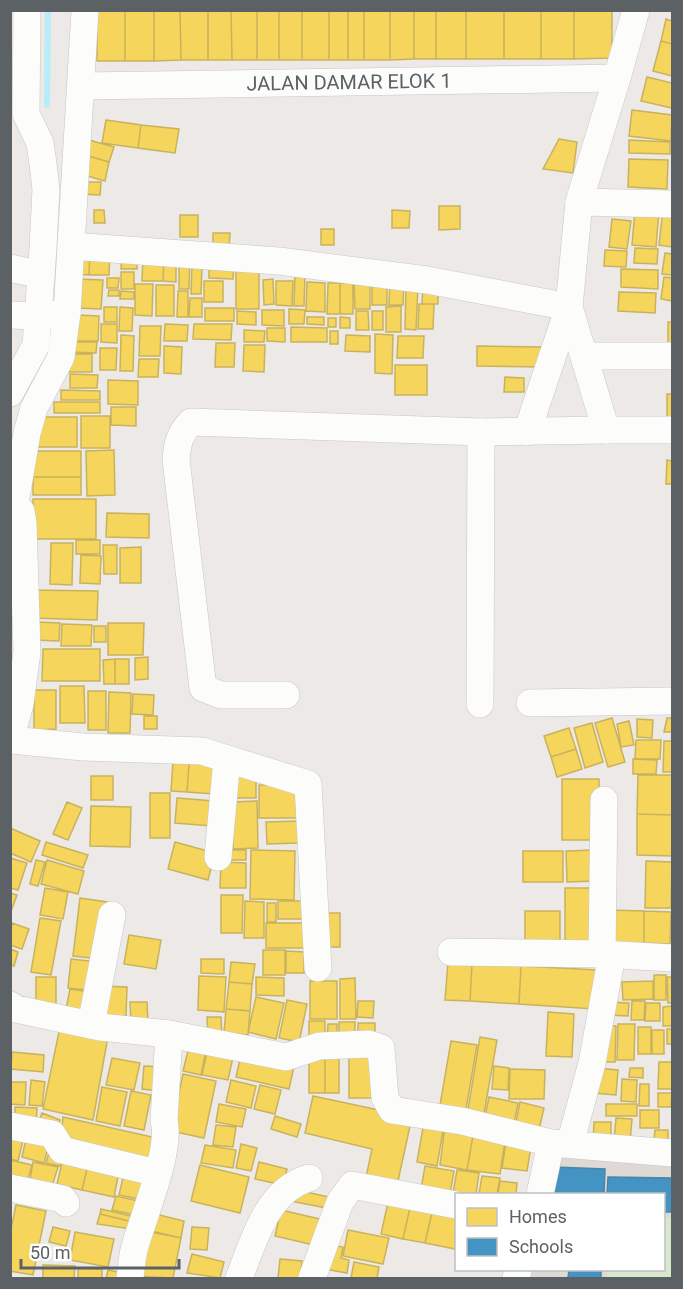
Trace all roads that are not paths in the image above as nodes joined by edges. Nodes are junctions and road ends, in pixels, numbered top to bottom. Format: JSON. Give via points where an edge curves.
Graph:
{"nodes":[{"id":1,"x":27,"y":10,"type":"edge"},
{"id":2,"x":85,"y":10,"type":"edge"},
{"id":3,"x":636,"y":10,"type":"edge"},
{"id":4,"x":617,"y":78,"type":"junction"},
{"id":5,"x":82,"y":86,"type":"junction"},
{"id":6,"x":18,"y":114,"type":"edge"},
{"id":7,"x":579,"y":202,"type":"junction"},
{"id":8,"x":672,"y":204,"type":"edge"},
{"id":9,"x":71,"y":246,"type":"junction"},
{"id":10,"x":10,"y":268,"type":"edge"},
{"id":11,"x":41,"y":275,"type":"junction"},
{"id":12,"x":569,"y":307,"type":"junction"},
{"id":13,"x":67,"y":313,"type":"junction"},
{"id":14,"x":10,"y":315,"type":"edge"},
{"id":15,"x":38,"y":316,"type":"junction"},
{"id":16,"x":586,"y":356,"type":"junction"},
{"id":17,"x":672,"y":356,"type":"edge"},
{"id":18,"x":10,"y":393,"type":"edge"},
{"id":19,"x":606,"y":430,"type":"junction"},
{"id":20,"x":672,"y":430,"type":"edge"},
{"id":21,"x":481,"y":432,"type":"junction"},
{"id":22,"x":527,"y":432,"type":"junction"},
{"id":23,"x":13,"y":500,"type":"edge"},
{"id":24,"x":286,"y":695,"type":"dead end"},
{"id":25,"x":672,"y":701,"type":"edge"},
{"id":26,"x":480,"y":704,"type":"dead end"},
{"id":27,"x":672,"y":716,"type":"edge"},
{"id":28,"x":10,"y":740,"type":"edge"},
{"id":29,"x":227,"y":759,"type":"junction"},
{"id":30,"x":604,"y":800,"type":"dead end"},
{"id":31,"x":218,"y":857,"type":"dead end"},
{"id":32,"x":112,"y":915,"type":"dead end"},
{"id":33,"x":451,"y":952,"type":"dead end"},
{"id":34,"x":607,"y":954,"type":"junction"},
{"id":35,"x":672,"y":958,"type":"edge"},
{"id":36,"x":318,"y":968,"type":"dead end"},
{"id":37,"x":10,"y":1005,"type":"edge"},
{"id":38,"x":91,"y":1025,"type":"junction"},
{"id":39,"x":170,"y":1034,"type":"junction"},
{"id":40,"x":10,"y":1126,"type":"edge"},
{"id":41,"x":561,"y":1144,"type":"junction"},
{"id":42,"x":672,"y":1153,"type":"edge"},
{"id":43,"x":157,"y":1173,"type":"junction"},
{"id":44,"x":309,"y":1178,"type":"dead end"},
{"id":45,"x":10,"y":1188,"type":"edge"},
{"id":46,"x":540,"y":1193,"type":"edge"},
{"id":47,"x":66,"y":1203,"type":"dead end"},
{"id":48,"x":455,"y":1205,"type":"edge"},
{"id":49,"x":130,"y":1278,"type":"edge"},
{"id":50,"x":239,"y":1278,"type":"edge"},
{"id":51,"x":312,"y":1278,"type":"edge"}],
"edges":[{"from":1,"to":6,"type":"street"},
{"from":2,"to":5,"type":"street"},
{"from":3,"to":4,"type":"street"},
{"from":4,"to":5,"type":"street","name":"JALAN DAMAR ELOK 1"},
{"from":4,"to":7,"type":"street"},
{"from":5,"to":9,"type":"street"},
{"from":6,"to":11,"type":"street","via":[[40,142],[45,181]]},
{"from":7,"to":8,"type":"street"},
{"from":7,"to":12,"type":"street"},
{"from":9,"to":12,"type":"street","via":[[291,262],[427,280]]},
{"from":9,"to":13,"type":"street"},
{"from":10,"to":11,"type":"street"},
{"from":11,"to":15,"type":"street"},
{"from":12,"to":16,"type":"street"},
{"from":12,"to":22,"type":"street"},
{"from":13,"to":15,"type":"street"},
{"from":13,"to":23,"type":"street","via":[[61,357],[34,408]]},
{"from":14,"to":15,"type":"street"},
{"from":15,"to":18,"type":"street","via":[[36,345]]},
{"from":16,"to":17,"type":"street"},
{"from":16,"to":19,"type":"street"},
{"from":19,"to":20,"type":"street"},
{"from":19,"to":22,"type":"street"},
{"from":21,"to":22,"type":"street"},
{"from":21,"to":24,"type":"street","via":[[191,422],[183,430],[176,460],[203,688],[221,695]]},
{"from":21,"to":26,"type":"street"},
{"from":23,"to":28,"type":"street","via":[[23,523],[27,652]]},
{"from":25,"to":27,"type":"street","via":[[541,709]]},
{"from":28,"to":29,"type":"street","via":[[202,751]]},
{"from":29,"to":31,"type":"street"},
{"from":29,"to":36,"type":"street","via":[[308,784]]},
{"from":30,"to":34,"type":"street"},
{"from":32,"to":38,"type":"street"},
{"from":33,"to":34,"type":"street"},
{"from":34,"to":35,"type":"street"},
{"from":34,"to":41,"type":"street","via":[[592,1063]]},
{"from":37,"to":38,"type":"street"},
{"from":38,"to":39,"type":"street"},
{"from":39,"to":41,"type":"street","via":[[286,1057],[320,1047],[379,1047],[384,1057],[385,1098],[392,1110],[462,1121]]},
{"from":39,"to":43,"type":"street","via":[[166,1132]]},
{"from":40,"to":43,"type":"street","via":[[52,1134],[62,1150]]},
{"from":41,"to":42,"type":"street"},
{"from":41,"to":46,"type":"street"},
{"from":43,"to":49,"type":"street"},
{"from":44,"to":50,"type":"street","via":[[291,1186],[268,1211]]},
{"from":45,"to":47,"type":"street","via":[[63,1199]]},
{"from":48,"to":51,"type":"street","via":[[352,1185],[340,1202]]}]}
